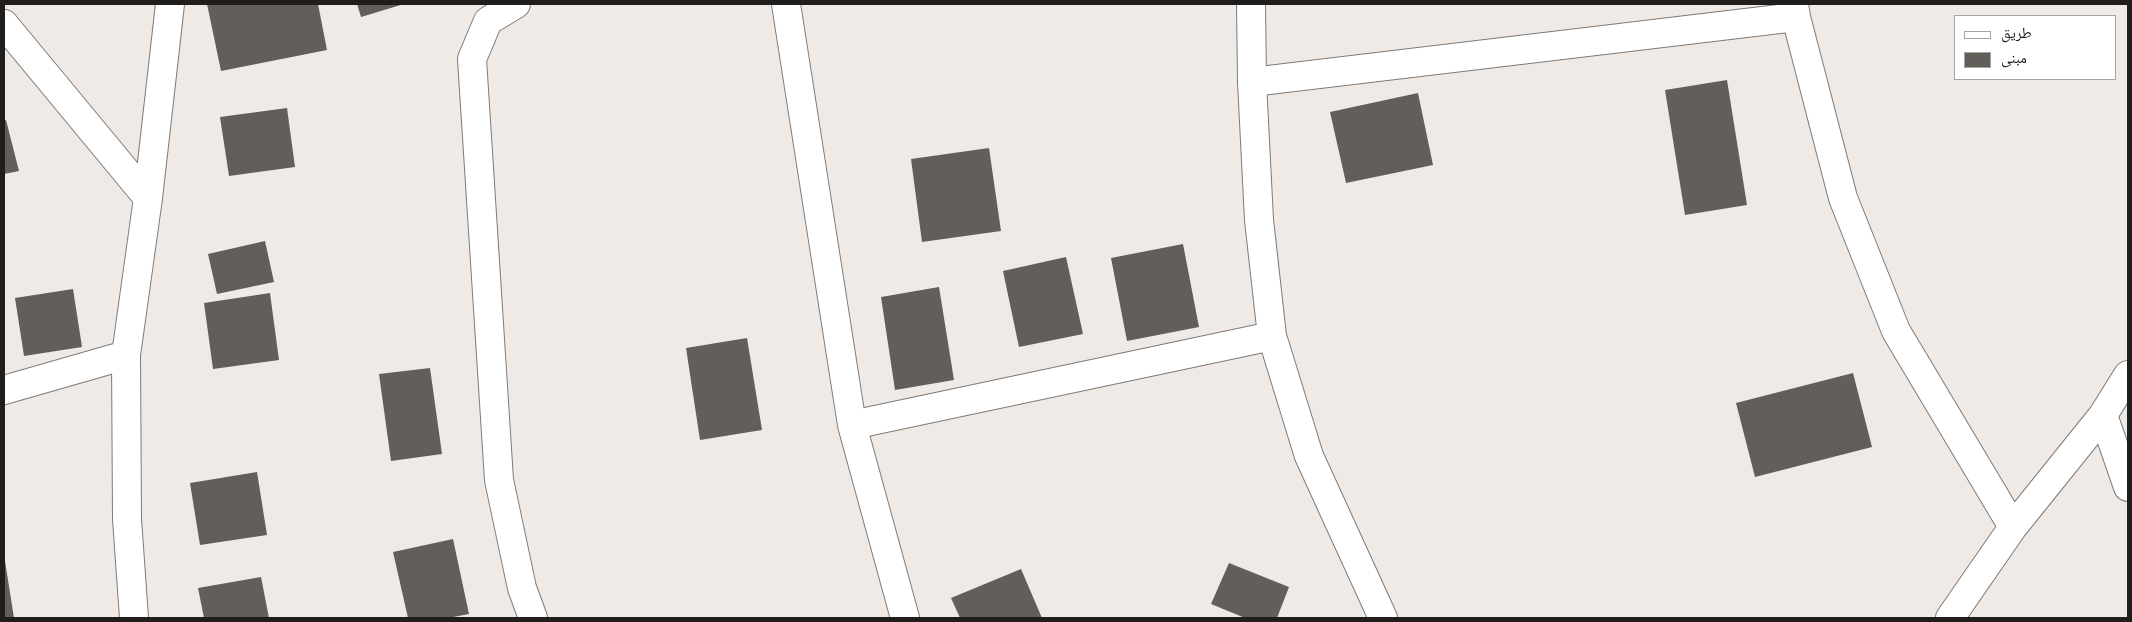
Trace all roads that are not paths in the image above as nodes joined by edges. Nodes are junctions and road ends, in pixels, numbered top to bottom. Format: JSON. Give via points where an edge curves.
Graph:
{"nodes":[{"id":1,"x":170,"y":4,"type":"edge"},
{"id":2,"x":516,"y":4,"type":"edge"},
{"id":3,"x":786,"y":4,"type":"edge"},
{"id":4,"x":1251,"y":4,"type":"edge"},
{"id":5,"x":1795,"y":11,"type":"edge"},
{"id":6,"x":4,"y":24,"type":"edge"},
{"id":7,"x":1252,"y":82,"type":"junction"},
{"id":8,"x":148,"y":198,"type":"junction"},
{"id":9,"x":1272,"y":336,"type":"junction"},
{"id":10,"x":126,"y":354,"type":"junction"},
{"id":11,"x":2128,"y":375,"type":"edge"},
{"id":12,"x":4,"y":390,"type":"edge"},
{"id":13,"x":2103,"y":415,"type":"junction"},
{"id":14,"x":852,"y":425,"type":"junction"},
{"id":15,"x":2128,"y":486,"type":"edge"},
{"id":16,"x":2013,"y":527,"type":"junction"},
{"id":17,"x":134,"y":618,"type":"edge"},
{"id":18,"x":533,"y":618,"type":"edge"},
{"id":19,"x":905,"y":618,"type":"edge"},
{"id":20,"x":1383,"y":618,"type":"edge"},
{"id":21,"x":1950,"y":618,"type":"edge"}],
"edges":[{"from":1,"to":8,"type":"street"},
{"from":2,"to":18,"type":"street","via":[[488,22],[472,59],[499,480],[522,588]]},
{"from":3,"to":14,"type":"street"},
{"from":4,"to":7,"type":"street"},
{"from":5,"to":7,"type":"street"},
{"from":5,"to":16,"type":"street","via":[[1843,198],[1896,331]]},
{"from":6,"to":8,"type":"street"},
{"from":7,"to":9,"type":"street","via":[[1259,220]]},
{"from":8,"to":10,"type":"street"},
{"from":9,"to":14,"type":"street"},
{"from":9,"to":20,"type":"street","via":[[1309,456]]},
{"from":10,"to":12,"type":"street"},
{"from":10,"to":17,"type":"street","via":[[127,519]]},
{"from":11,"to":13,"type":"street"},
{"from":13,"to":15,"type":"street"},
{"from":13,"to":16,"type":"street"},
{"from":14,"to":19,"type":"street"},
{"from":16,"to":21,"type":"street"}]}
